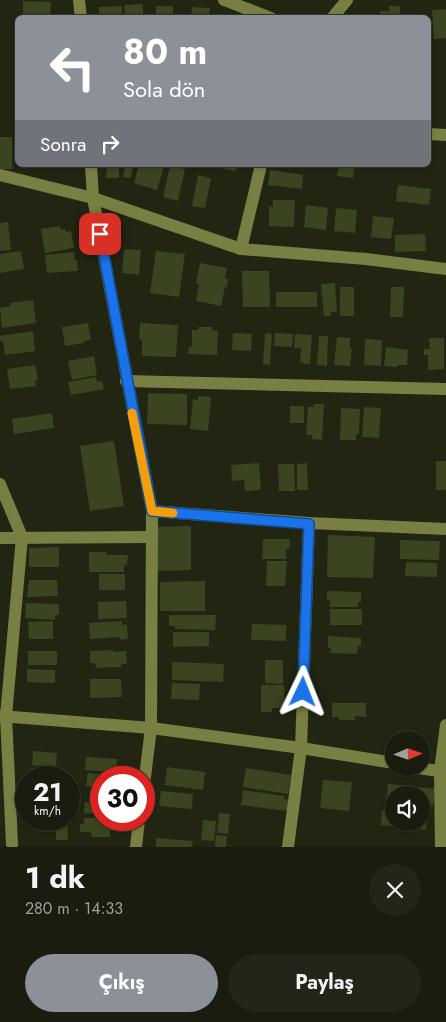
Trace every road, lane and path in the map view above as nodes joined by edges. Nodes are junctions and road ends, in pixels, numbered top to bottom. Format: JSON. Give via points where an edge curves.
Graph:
{"nodes":[{"id":1,"x":79,"y":0,"type":"edge"},
{"id":2,"x":224,"y":0,"type":"edge"},
{"id":3,"x":347,"y":0,"type":"edge"},
{"id":4,"x":81,"y":15,"type":"edge"},
{"id":5,"x":263,"y":15,"type":"edge"},
{"id":6,"x":334,"y":15,"type":"edge"},
{"id":7,"x":431,"y":134,"type":"edge"},
{"id":8,"x":446,"y":135,"type":"edge"},
{"id":9,"x":91,"y":167,"type":"edge"},
{"id":10,"x":260,"y":167,"type":"edge"},
{"id":11,"x":0,"y":175,"type":"edge"},
{"id":12,"x":93,"y":198,"type":"junction"},
{"id":13,"x":240,"y":249,"type":"junction"},
{"id":14,"x":446,"y":269,"type":"edge"},
{"id":15,"x":126,"y":381,"type":"junction"},
{"id":16,"x":446,"y":389,"type":"edge"},
{"id":17,"x":0,"y":484,"type":"edge"},
{"id":18,"x":152,"y":511,"type":"junction"},
{"id":19,"x":309,"y":524,"type":"junction"},
{"id":20,"x":446,"y":529,"type":"edge"},
{"id":21,"x":22,"y":537,"type":"junction"},
{"id":22,"x":152,"y":537,"type":"junction"},
{"id":23,"x":0,"y":538,"type":"edge"},
{"id":24,"x":3,"y":716,"type":"edge"},
{"id":25,"x":446,"y":725,"type":"edge"},
{"id":26,"x":151,"y":728,"type":"junction"},
{"id":27,"x":302,"y":748,"type":"junction"},
{"id":28,"x":385,"y":762,"type":"edge"},
{"id":29,"x":146,"y":766,"type":"edge"},
{"id":30,"x":430,"y":770,"type":"edge"},
{"id":31,"x":443,"y":772,"type":"edge"},
{"id":32,"x":138,"y":831,"type":"edge"},
{"id":33,"x":12,"y":844,"type":"dead end"},
{"id":34,"x":136,"y":847,"type":"edge"},
{"id":35,"x":288,"y":847,"type":"edge"},
{"id":36,"x":441,"y":847,"type":"edge"}],
"edges":[{"from":1,"to":4,"type":"street"},
{"from":2,"to":5,"type":"street"},
{"from":3,"to":6,"type":"street"},
{"from":7,"to":8,"type":"street"},
{"from":9,"to":12,"type":"street"},
{"from":10,"to":13,"type":"street"},
{"from":11,"to":12,"type":"street"},
{"from":12,"to":13,"type":"street"},
{"from":12,"to":15,"type":"street"},
{"from":13,"to":14,"type":"street"},
{"from":15,"to":16,"type":"street"},
{"from":15,"to":18,"type":"street"},
{"from":17,"to":21,"type":"street"},
{"from":18,"to":19,"type":"street"},
{"from":18,"to":22,"type":"street"},
{"from":19,"to":20,"type":"street"},
{"from":19,"to":27,"type":"street"},
{"from":21,"to":22,"type":"street"},
{"from":21,"to":23,"type":"street"},
{"from":21,"to":24,"type":"street"},
{"from":22,"to":26,"type":"street"},
{"from":24,"to":26,"type":"street"},
{"from":24,"to":33,"type":"street"},
{"from":25,"to":31,"type":"street"},
{"from":26,"to":27,"type":"street"},
{"from":26,"to":29,"type":"street"},
{"from":27,"to":28,"type":"street"},
{"from":27,"to":35,"type":"street"},
{"from":30,"to":31,"type":"street"},
{"from":31,"to":36,"type":"street"},
{"from":32,"to":34,"type":"street"}]}
